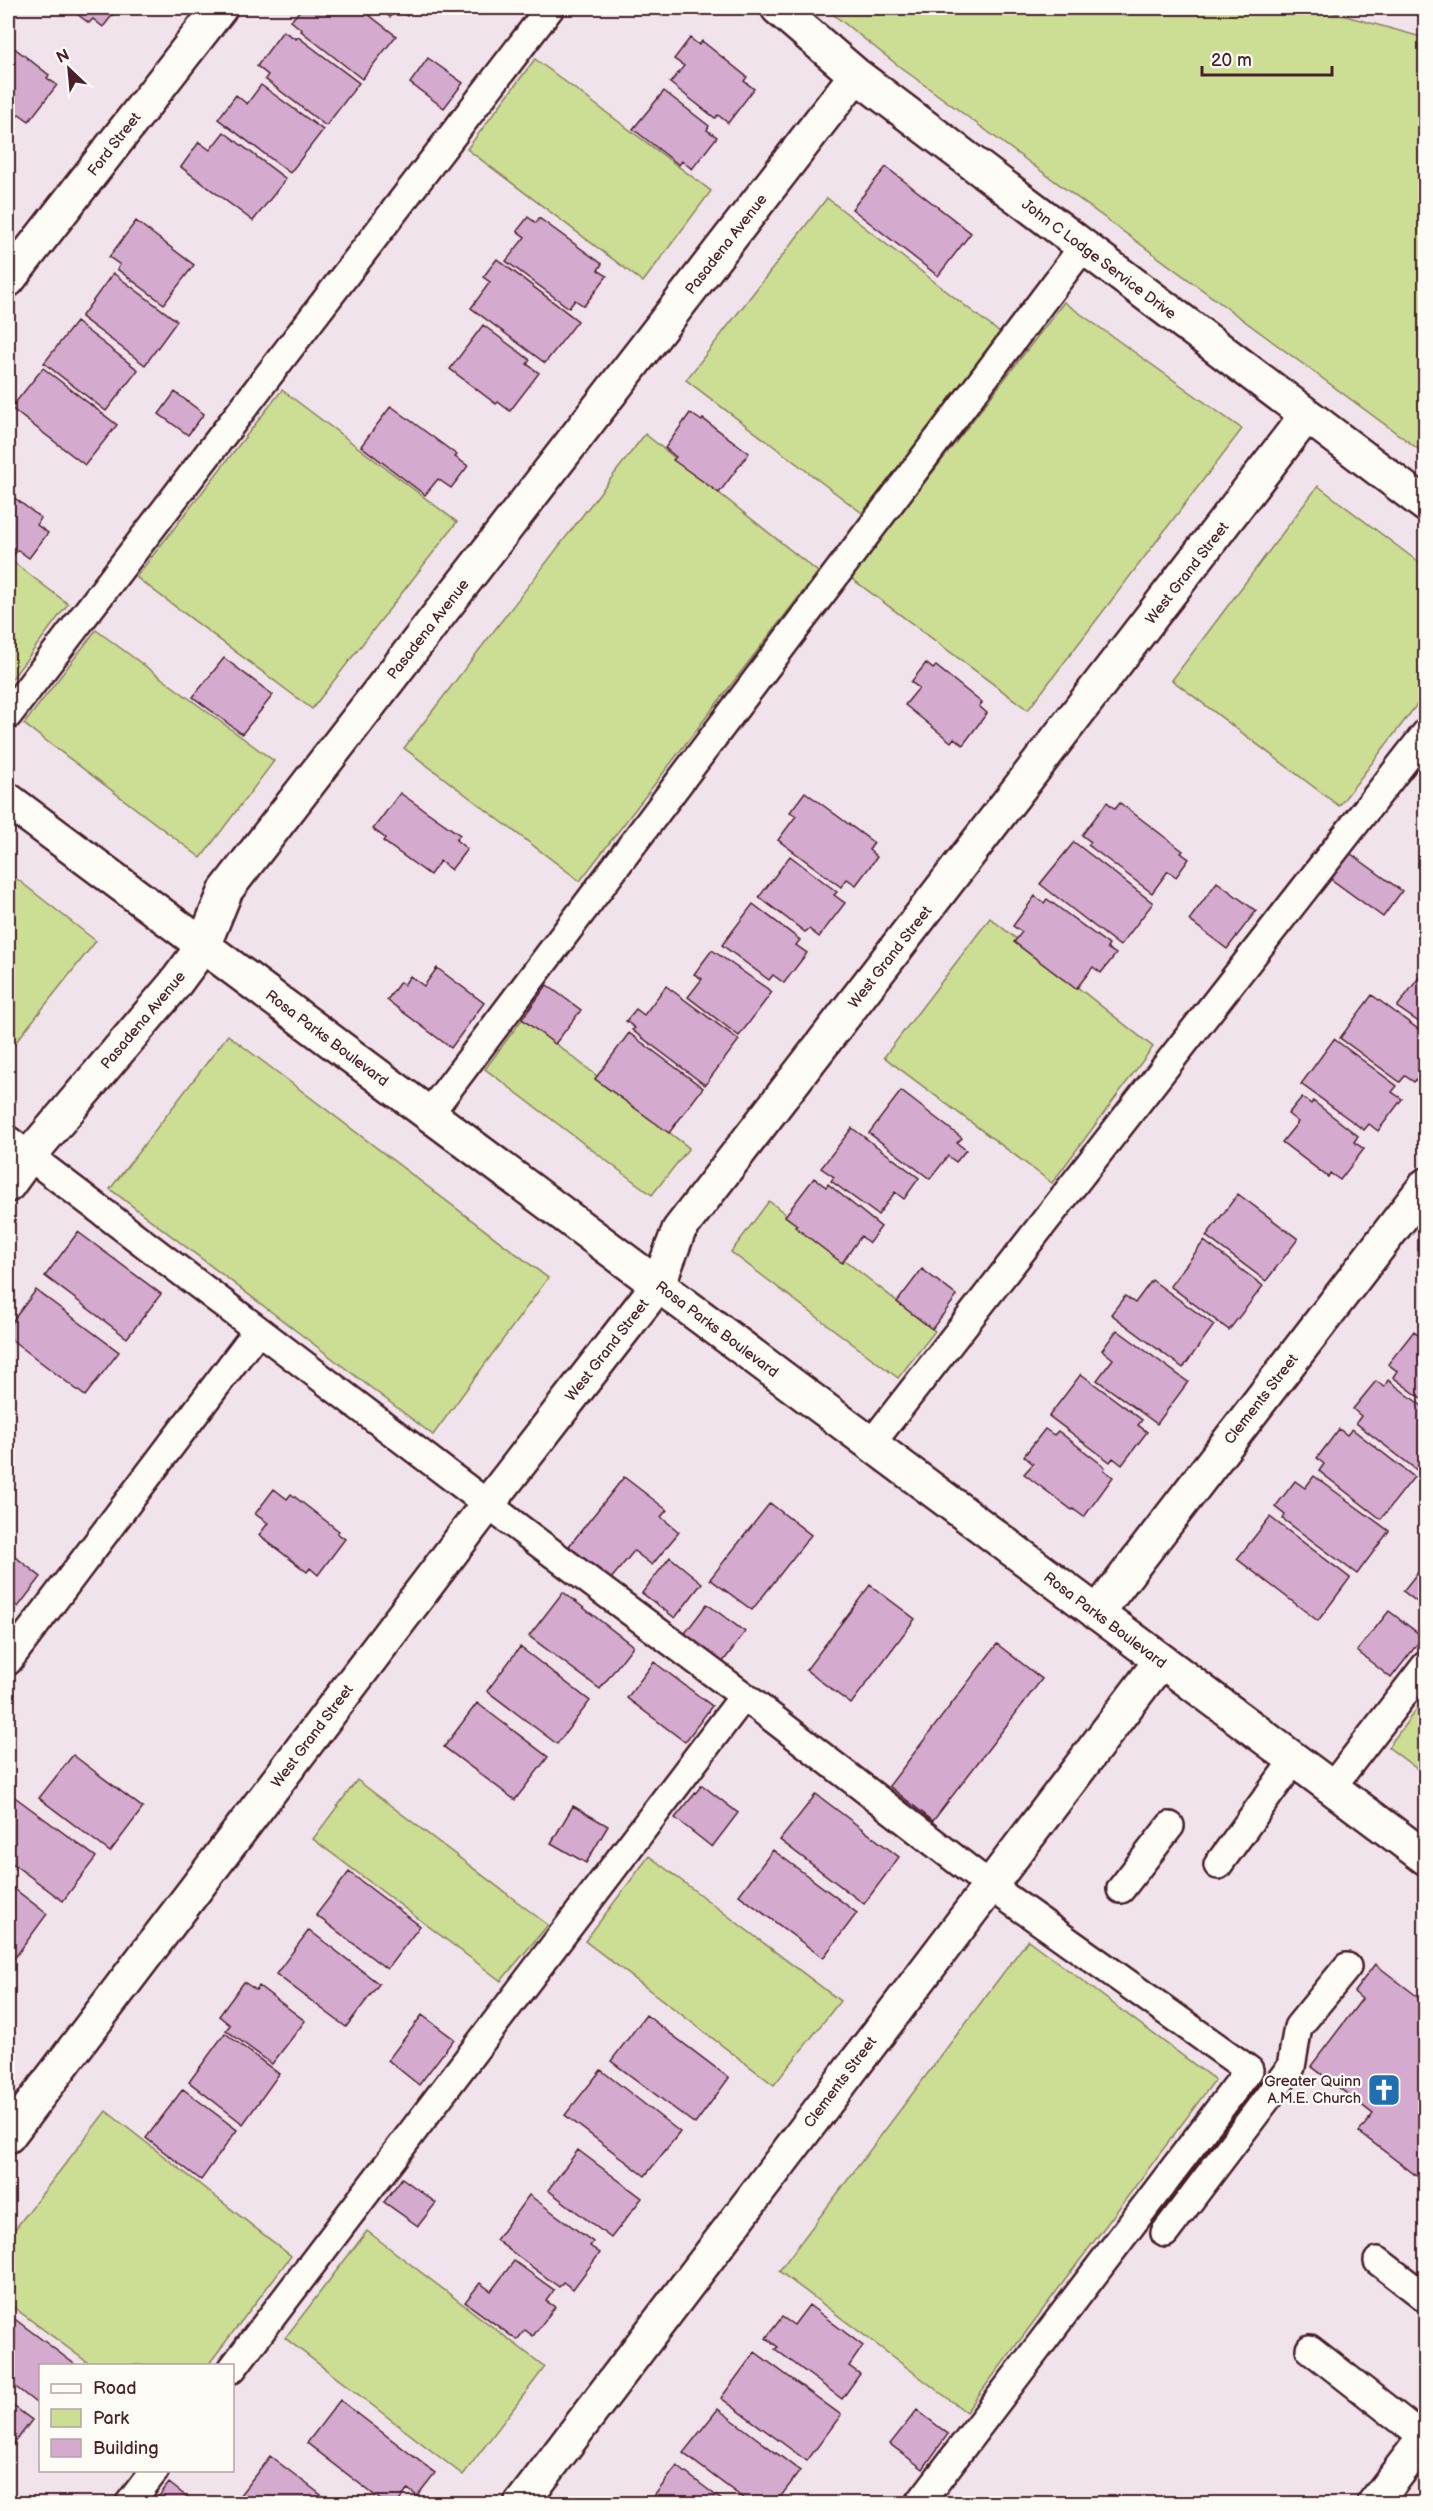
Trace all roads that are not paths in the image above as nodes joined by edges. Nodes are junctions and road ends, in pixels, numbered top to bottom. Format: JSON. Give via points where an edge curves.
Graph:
{"nodes":[{"id":1,"x":220,"y":8,"type":"edge"},
{"id":2,"x":550,"y":8,"type":"edge"},
{"id":3,"x":778,"y":8,"type":"edge"},
{"id":4,"x":856,"y":75,"type":"junction"},
{"id":5,"x":1083,"y":247,"type":"junction"},
{"id":6,"x":8,"y":280,"type":"edge"},
{"id":7,"x":1306,"y":416,"type":"junction"},
{"id":8,"x":1425,"y":505,"type":"edge"},
{"id":9,"x":8,"y":715,"type":"edge"},
{"id":10,"x":1425,"y":733,"type":"edge"},
{"id":11,"x":8,"y":800,"type":"edge"},
{"id":12,"x":203,"y":946,"type":"junction"},
{"id":13,"x":429,"y":1114,"type":"junction"},
{"id":14,"x":18,"y":1148,"type":"edge"},
{"id":15,"x":8,"y":1185,"type":"edge"},
{"id":16,"x":1425,"y":1185,"type":"edge"},
{"id":17,"x":658,"y":1285,"type":"junction"},
{"id":18,"x":258,"y":1330,"type":"junction"},
{"id":19,"x":871,"y":1444,"type":"junction"},
{"id":20,"x":488,"y":1504,"type":"junction"},
{"id":21,"x":1097,"y":1613,"type":"junction"},
{"id":22,"x":8,"y":1660,"type":"edge"},
{"id":23,"x":1160,"y":1662,"type":"junction"},
{"id":24,"x":1425,"y":1665,"type":"edge"},
{"id":25,"x":744,"y":1696,"type":"junction"},
{"id":26,"x":1294,"y":1760,"type":"junction"},
{"id":27,"x":1331,"y":1788,"type":"junction"},
{"id":28,"x":1170,"y":1826,"type":"dead end"},
{"id":29,"x":1425,"y":1858,"type":"edge"},
{"id":30,"x":1218,"y":1865,"type":"dead end"},
{"id":31,"x":989,"y":1885,"type":"junction"},
{"id":32,"x":1121,"y":1889,"type":"dead end"},
{"id":33,"x":1347,"y":1967,"type":"dead end"},
{"id":34,"x":8,"y":2136,"type":"edge"},
{"id":35,"x":1165,"y":2233,"type":"dead end"},
{"id":36,"x":1378,"y":2261,"type":"dead end"},
{"id":37,"x":1425,"y":2298,"type":"edge"},
{"id":38,"x":1310,"y":2349,"type":"dead end"},
{"id":39,"x":234,"y":2366,"type":"edge"},
{"id":40,"x":1425,"y":2437,"type":"edge"},
{"id":41,"x":153,"y":2472,"type":"edge"},
{"id":42,"x":129,"y":2504,"type":"edge"},
{"id":43,"x":521,"y":2504,"type":"edge"},
{"id":44,"x":919,"y":2504,"type":"edge"},
{"id":45,"x":1374,"y":2504,"type":"edge"}],
"edges":[{"from":1,"to":6,"type":"main road","name":"Ford Street"},
{"from":2,"to":9,"type":"lane"},
{"from":3,"to":4,"type":"main road","name":"John C Lodge Service Drive"},
{"from":4,"to":5,"type":"main road","name":"John C Lodge Service Drive"},
{"from":4,"to":12,"type":"main road","name":"Pasadena Avenue","via":[[226,890]]},
{"from":5,"to":7,"type":"main road","name":"John C Lodge Service Drive"},
{"from":5,"to":13,"type":"lane"},
{"from":7,"to":8,"type":"main road","name":"John C Lodge Service Drive"},
{"from":7,"to":17,"type":"main road","name":"West Grand Street","via":[[679,1230]]},
{"from":10,"to":19,"type":"lane"},
{"from":11,"to":12,"type":"main road","name":"Rosa Parks Boulevard"},
{"from":12,"to":13,"type":"main road","name":"Rosa Parks Boulevard"},
{"from":12,"to":14,"type":"main road","name":"Pasadena Avenue","via":[[174,985]]},
{"from":13,"to":17,"type":"main road","name":"Rosa Parks Boulevard"},
{"from":14,"to":15,"type":"main road","name":"Pasadena Avenue"},
{"from":14,"to":18,"type":"lane"},
{"from":16,"to":21,"type":"main road","name":"Clements Street"},
{"from":17,"to":19,"type":"main road","name":"Rosa Parks Boulevard"},
{"from":17,"to":20,"type":"main road","name":"West Grand Street"},
{"from":18,"to":20,"type":"lane"},
{"from":18,"to":22,"type":"lane"},
{"from":19,"to":21,"type":"main road","name":"Rosa Parks Boulevard"},
{"from":20,"to":25,"type":"lane"},
{"from":20,"to":34,"type":"main road","name":"West Grand Street"},
{"from":21,"to":23,"type":"main road","name":"Rosa Parks Boulevard"},
{"from":23,"to":26,"type":"main road","name":"Rosa Parks Boulevard"},
{"from":23,"to":31,"type":"main road","name":"Clements Street"},
{"from":24,"to":27,"type":"lane"},
{"from":25,"to":31,"type":"lane"},
{"from":25,"to":39,"type":"lane"},
{"from":26,"to":27,"type":"main road","name":"Rosa Parks Boulevard"},
{"from":26,"to":30,"type":"lane"},
{"from":27,"to":29,"type":"main road","name":"Rosa Parks Boulevard"},
{"from":28,"to":32,"type":"lane"},
{"from":31,"to":43,"type":"main road","name":"Clements Street"},
{"from":31,"to":44,"type":"lane","via":[[1249,2070]]},
{"from":33,"to":35,"type":"lane","via":[[1298,2027],[1291,2067]]},
{"from":36,"to":37,"type":"lane"},
{"from":38,"to":40,"type":"lane"},
{"from":40,"to":45,"type":"main road"},
{"from":41,"to":42,"type":"lane"}]}
